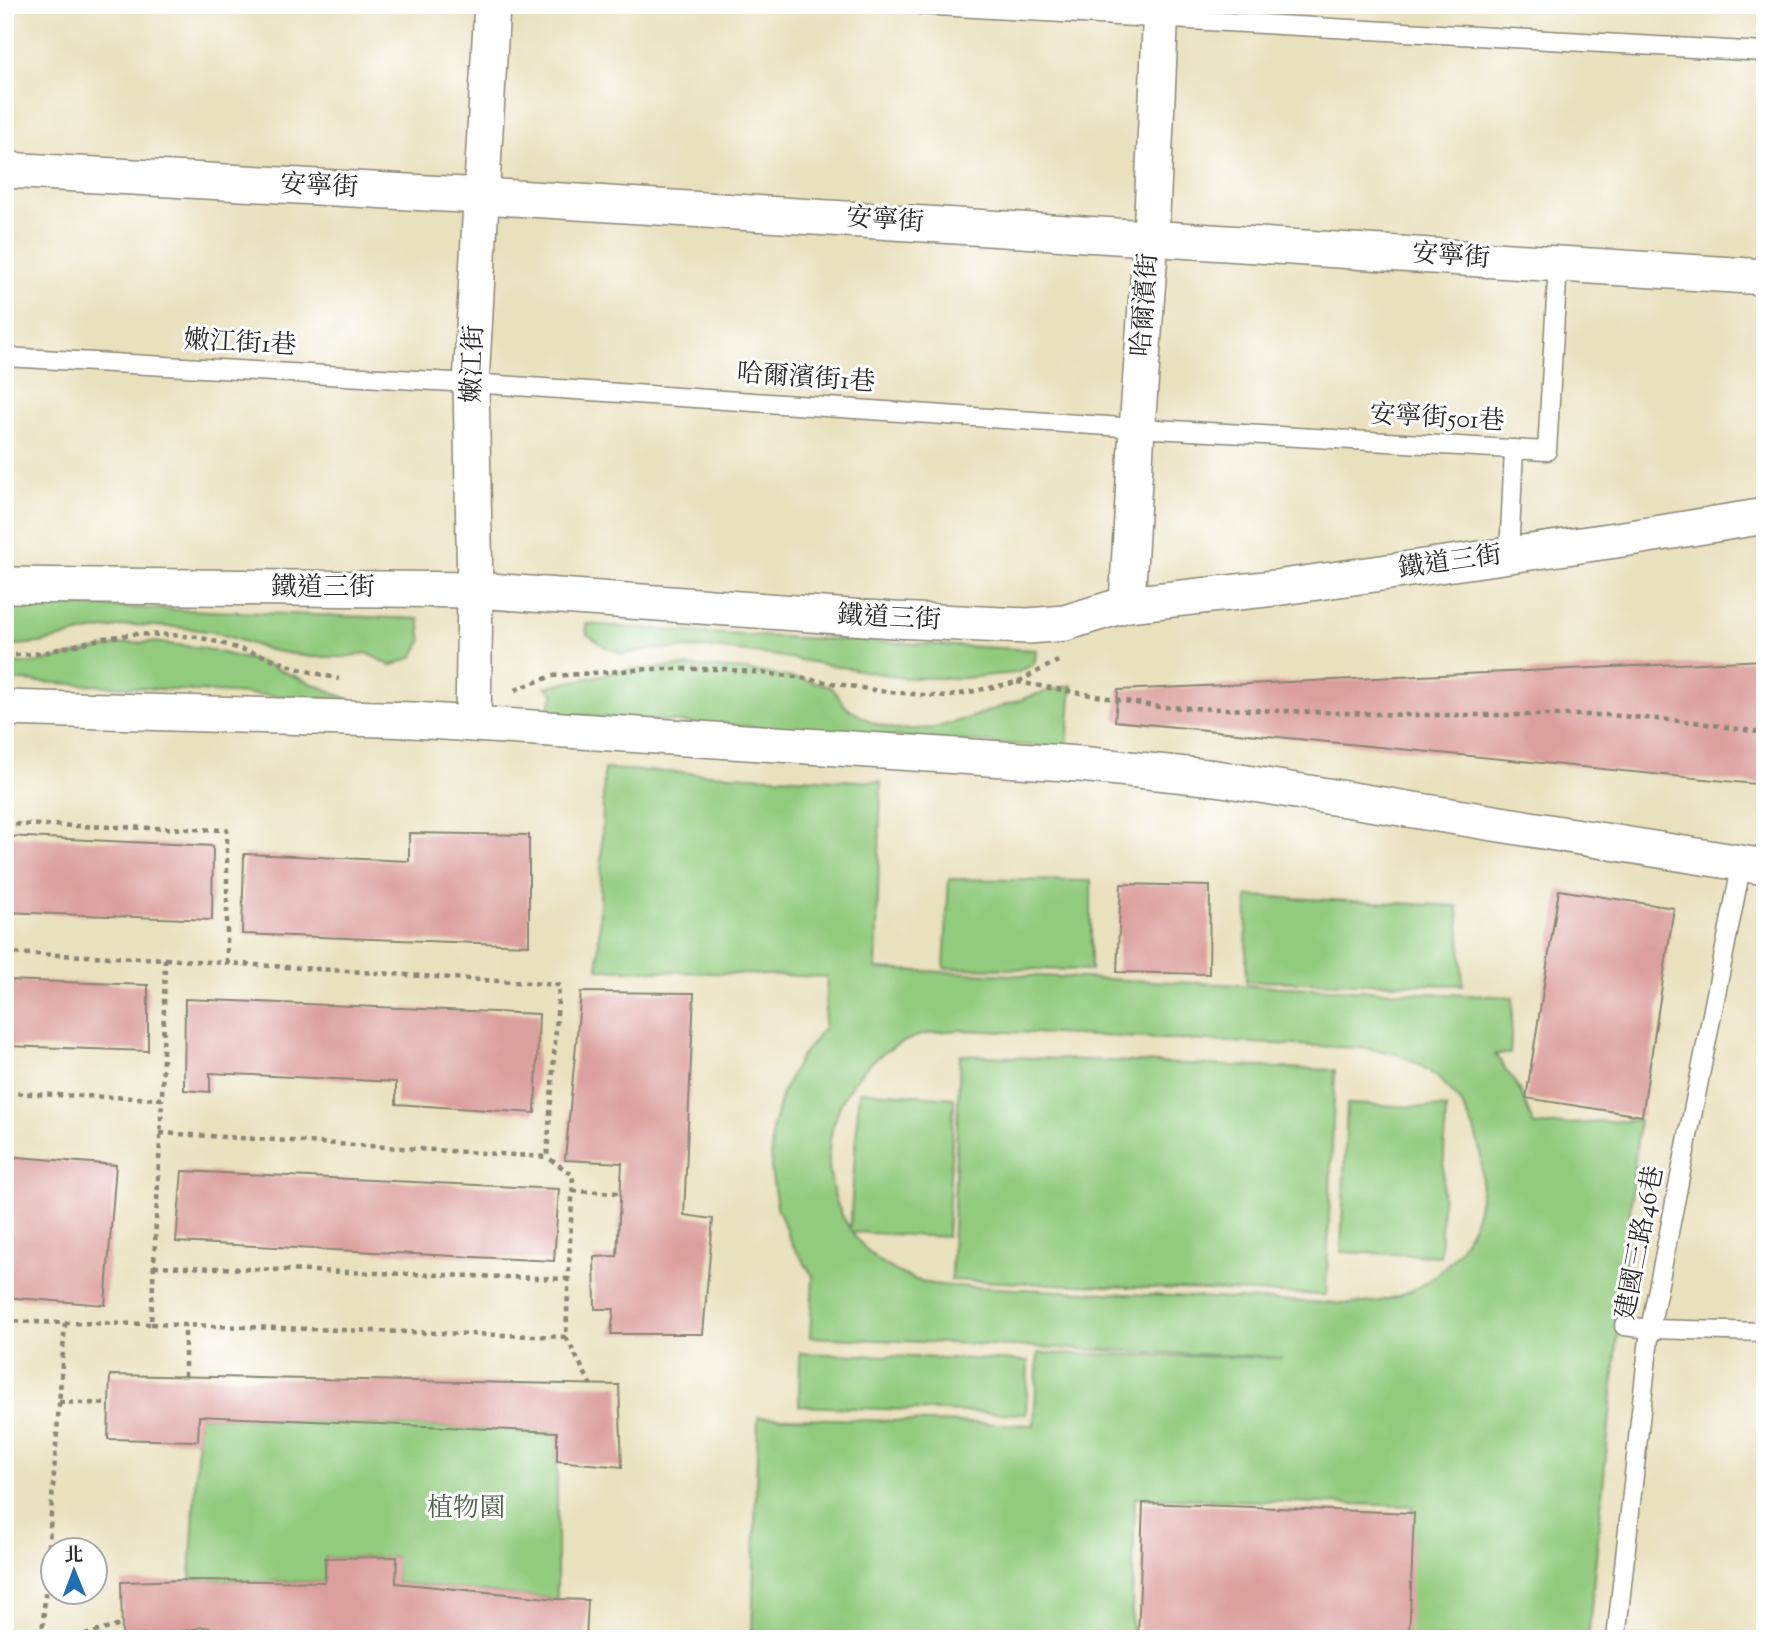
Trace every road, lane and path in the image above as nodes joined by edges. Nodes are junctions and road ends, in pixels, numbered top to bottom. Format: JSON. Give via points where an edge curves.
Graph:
{"nodes":[{"id":1,"x":492,"y":5,"type":"edge"},
{"id":2,"x":920,"y":5,"type":"edge"},
{"id":3,"x":1162,"y":12,"type":"edge"},
{"id":4,"x":1765,"y":52,"type":"edge"},
{"id":5,"x":5,"y":170,"type":"edge"},
{"id":6,"x":482,"y":196,"type":"junction"},
{"id":7,"x":1151,"y":238,"type":"junction"},
{"id":8,"x":1559,"y":264,"type":"junction"},
{"id":9,"x":1765,"y":277,"type":"edge"},
{"id":10,"x":5,"y":357,"type":"edge"},
{"id":11,"x":471,"y":383,"type":"junction"},
{"id":12,"x":1137,"y":428,"type":"junction"},
{"id":13,"x":1514,"y":449,"type":"junction"},
{"id":14,"x":1765,"y":516,"type":"edge"},
{"id":15,"x":1509,"y":555,"type":"junction"},
{"id":16,"x":5,"y":585,"type":"edge"},
{"id":17,"x":475,"y":590,"type":"junction"},
{"id":18,"x":1127,"y":604,"type":"junction"},
{"id":19,"x":1065,"y":623,"type":"junction"},
{"id":20,"x":5,"y":656,"type":"edge"},
{"id":21,"x":347,"y":681,"type":"dead end"},
{"id":22,"x":1017,"y":682,"type":"junction"},
{"id":23,"x":511,"y":691,"type":"dead end"},
{"id":24,"x":5,"y":708,"type":"edge"},
{"id":25,"x":473,"y":724,"type":"junction"},
{"id":26,"x":1765,"y":733,"type":"edge"},
{"id":27,"x":5,"y":824,"type":"edge"},
{"id":28,"x":1753,"y":864,"type":"edge"},
{"id":29,"x":5,"y":953,"type":"edge"},
{"id":30,"x":165,"y":959,"type":"junction"},
{"id":31,"x":227,"y":963,"type":"junction"},
{"id":32,"x":5,"y":1093,"type":"edge"},
{"id":33,"x":162,"y":1099,"type":"junction"},
{"id":34,"x":160,"y":1133,"type":"junction"},
{"id":35,"x":547,"y":1157,"type":"junction"},
{"id":36,"x":573,"y":1191,"type":"junction"},
{"id":37,"x":621,"y":1193,"type":"dead end"},
{"id":38,"x":154,"y":1266,"type":"junction"},
{"id":39,"x":569,"y":1279,"type":"junction"},
{"id":40,"x":5,"y":1321,"type":"edge"},
{"id":41,"x":65,"y":1323,"type":"junction"},
{"id":42,"x":151,"y":1324,"type":"junction"},
{"id":43,"x":186,"y":1324,"type":"junction"},
{"id":44,"x":1624,"y":1326,"type":"dead end"},
{"id":45,"x":1650,"y":1329,"type":"junction"},
{"id":46,"x":1765,"y":1332,"type":"edge"},
{"id":47,"x":566,"y":1337,"type":"junction"},
{"id":48,"x":185,"y":1377,"type":"dead end"},
{"id":49,"x":591,"y":1385,"type":"dead end"},
{"id":50,"x":59,"y":1402,"type":"junction"},
{"id":51,"x":110,"y":1404,"type":"dead end"},
{"id":52,"x":121,"y":1625,"type":"dead end"},
{"id":53,"x":5,"y":1634,"type":"edge"},
{"id":54,"x":42,"y":1637,"type":"edge"},
{"id":55,"x":77,"y":1638,"type":"edge"},
{"id":56,"x":1616,"y":1639,"type":"edge"}],
"edges":[{"from":1,"to":6,"type":"street","name":"嫩江街"},
{"from":2,"to":3,"type":"lane"},
{"from":3,"to":4,"type":"lane"},
{"from":3,"to":7,"type":"street","name":"哈爾濱街"},
{"from":5,"to":6,"type":"street","name":"安寧街"},
{"from":6,"to":7,"type":"street","name":"安寧街"},
{"from":6,"to":11,"type":"street","name":"嫩江街"},
{"from":7,"to":8,"type":"street","name":"安寧街"},
{"from":7,"to":12,"type":"street","name":"哈爾濱街"},
{"from":8,"to":9,"type":"street","name":"安寧街"},
{"from":8,"to":13,"type":"lane","name":"安寧街501巷","via":[[1547,451]]},
{"from":10,"to":11,"type":"lane","name":"嫩江街1巷"},
{"from":11,"to":12,"type":"lane","name":"哈爾濱街1巷"},
{"from":11,"to":17,"type":"street","name":"嫩江街"},
{"from":12,"to":13,"type":"lane","name":"安寧街501巷"},
{"from":12,"to":18,"type":"street","name":"哈爾濱街"},
{"from":13,"to":15,"type":"lane"},
{"from":14,"to":15,"type":"street","name":"鐵道三街"},
{"from":15,"to":18,"type":"street","name":"鐵道三街"},
{"from":16,"to":17,"type":"street","name":"鐵道三街"},
{"from":17,"to":19,"type":"street","name":"鐵道三街","via":[[894,621]]},
{"from":17,"to":25,"type":"street","name":"嫩江街"},
{"from":18,"to":19,"type":"street","name":"鐵道三街"},
{"from":19,"to":22,"type":"path","via":[[1058,661]]},
{"from":20,"to":21,"type":"path","via":[[135,634],[169,635],[217,642]]},
{"from":22,"to":23,"type":"path","via":[[946,697],[724,669],[649,669],[552,676]]},
{"from":22,"to":26,"type":"path","via":[[1159,707],[1408,715],[1608,715]]},
{"from":24,"to":25,"type":"street"},
{"from":25,"to":28,"type":"street","via":[[1080,764],[1216,778]]},
{"from":27,"to":31,"type":"path","via":[[227,830]]},
{"from":28,"to":45,"type":"lane","name":"建國三路46巷"},
{"from":29,"to":30,"type":"path"},
{"from":30,"to":31,"type":"path"},
{"from":30,"to":33,"type":"path"},
{"from":31,"to":35,"type":"path","via":[[559,985]]},
{"from":32,"to":33,"type":"path"},
{"from":33,"to":34,"type":"path"},
{"from":34,"to":35,"type":"path"},
{"from":34,"to":38,"type":"path"},
{"from":35,"to":36,"type":"path","via":[[573,1175]]},
{"from":36,"to":37,"type":"path"},
{"from":36,"to":39,"type":"path"},
{"from":38,"to":39,"type":"path"},
{"from":38,"to":42,"type":"path"},
{"from":39,"to":47,"type":"path"},
{"from":40,"to":41,"type":"path"},
{"from":41,"to":42,"type":"path"},
{"from":41,"to":50,"type":"path"},
{"from":42,"to":43,"type":"path"},
{"from":43,"to":47,"type":"path"},
{"from":43,"to":48,"type":"path"},
{"from":44,"to":45,"type":"lane"},
{"from":45,"to":46,"type":"lane"},
{"from":45,"to":56,"type":"lane","name":"建國三路46巷"},
{"from":47,"to":49,"type":"path"},
{"from":50,"to":51,"type":"path"},
{"from":50,"to":54,"type":"path"},
{"from":52,"to":55,"type":"path"},
{"from":53,"to":54,"type":"path"},
{"from":54,"to":55,"type":"path"}]}
